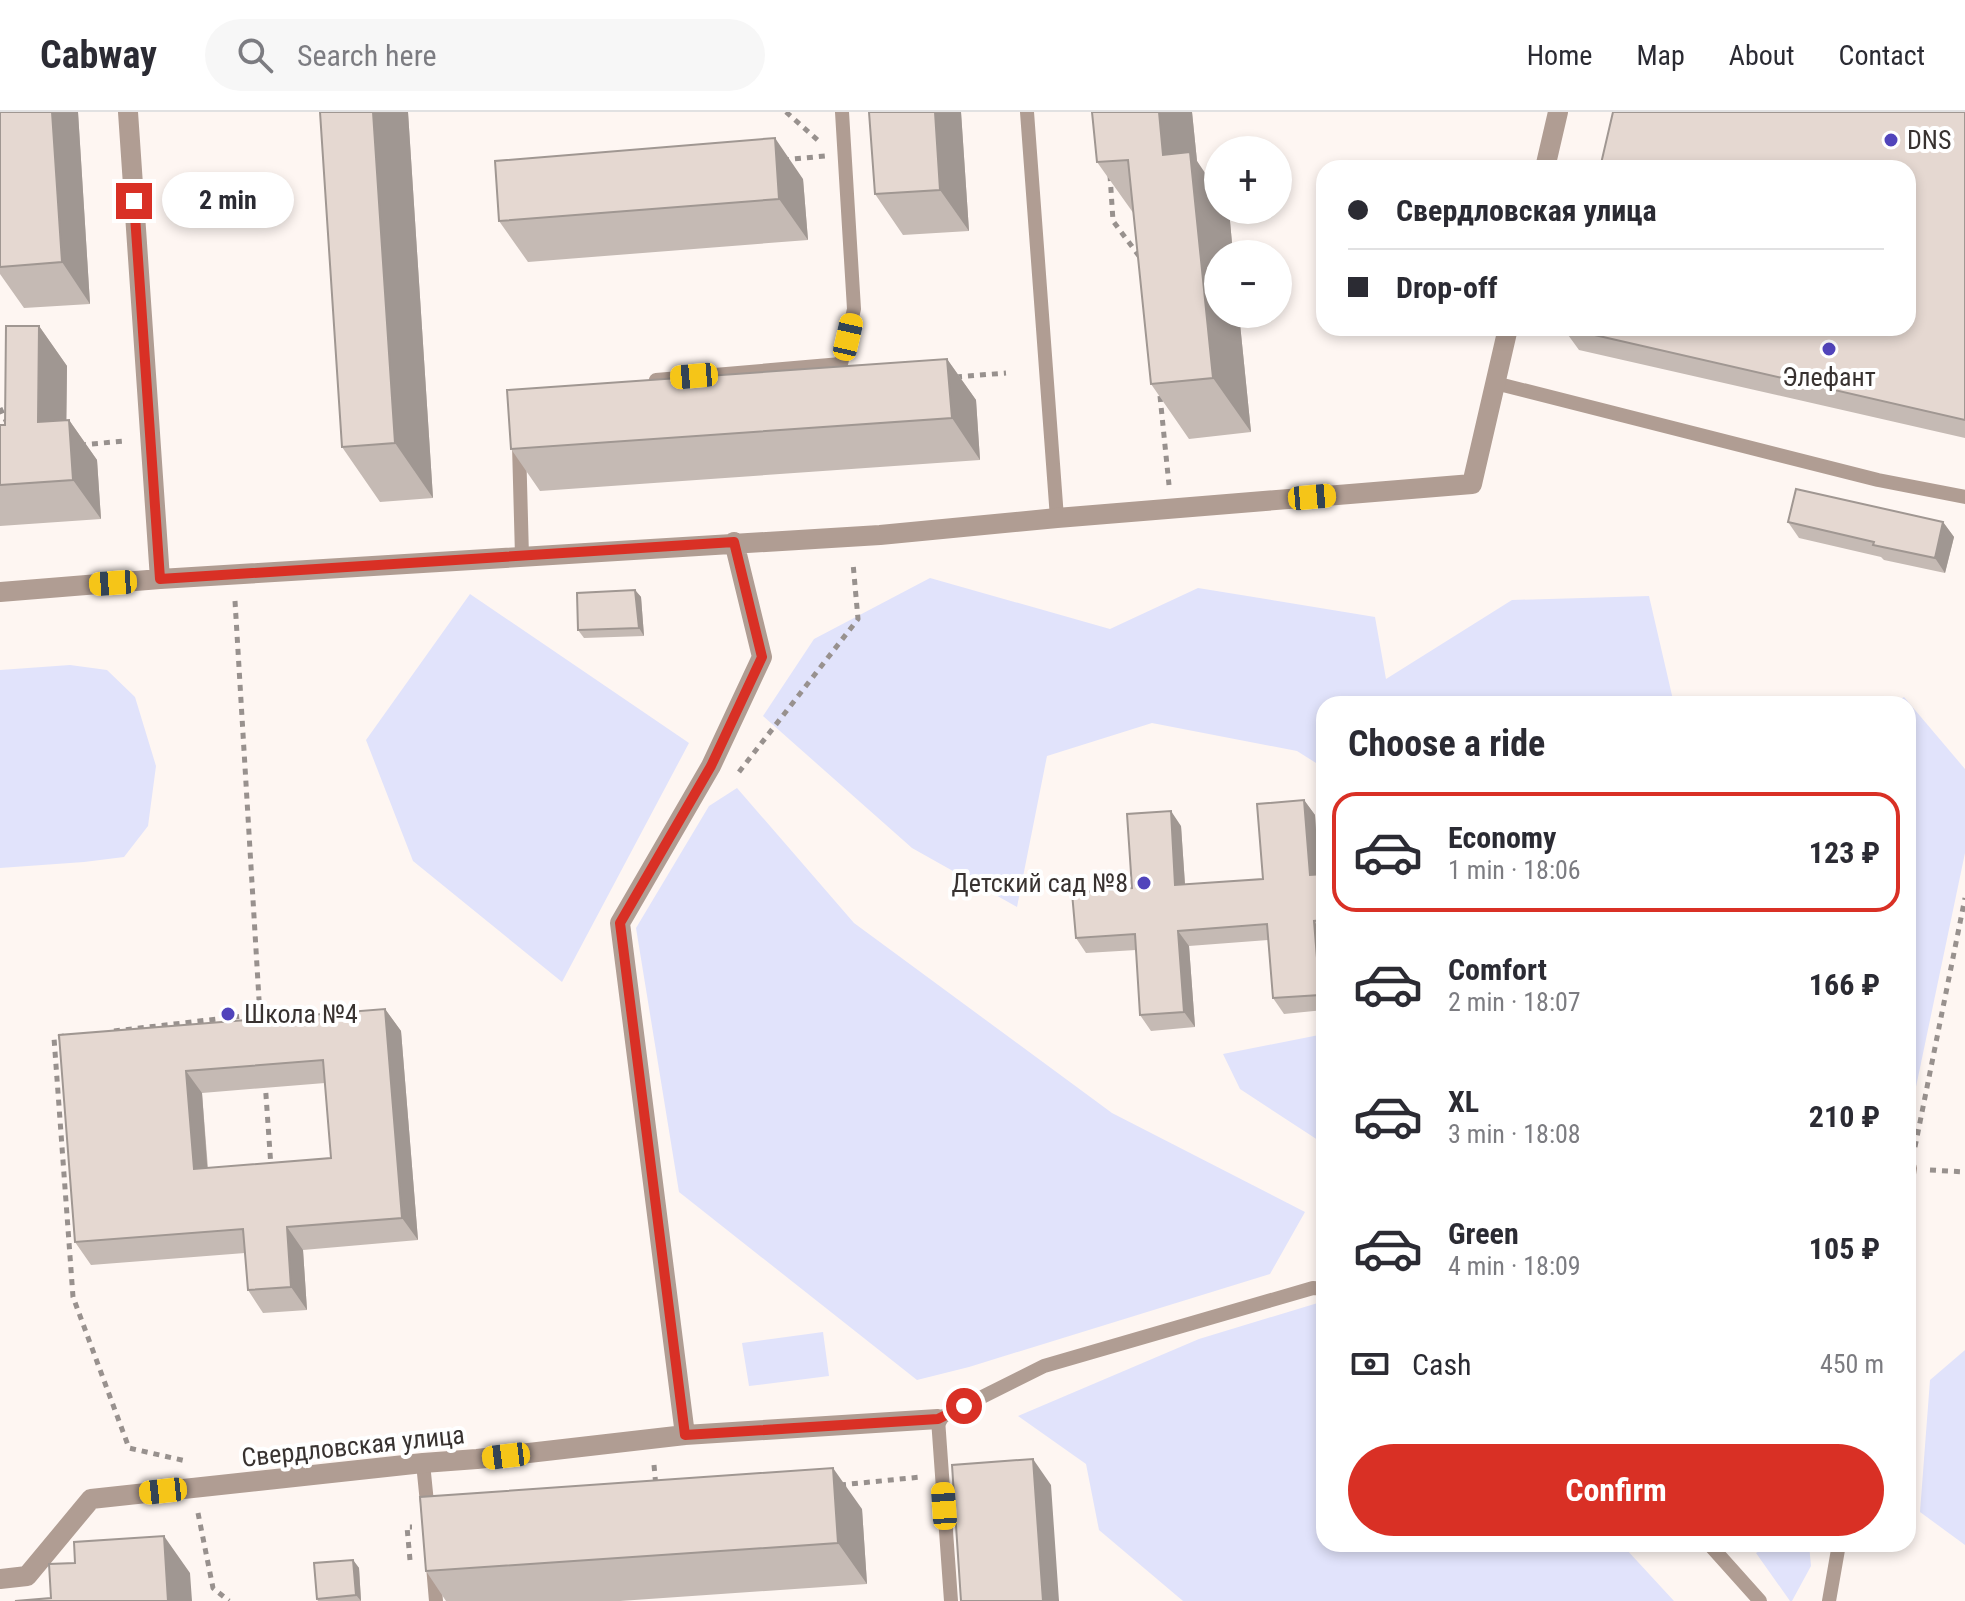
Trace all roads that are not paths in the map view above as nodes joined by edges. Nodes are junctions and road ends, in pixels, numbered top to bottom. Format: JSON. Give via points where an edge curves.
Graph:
{"nodes":[{"id":1,"x":128,"y":112,"type":"edge"},
{"id":2,"x":842,"y":112,"type":"edge"},
{"id":3,"x":1027,"y":112,"type":"edge"},
{"id":4,"x":1558,"y":112,"type":"edge"},
{"id":5,"x":1547,"y":160,"type":"edge"},
{"id":6,"x":1506,"y":336,"type":"edge"},
{"id":7,"x":641,"y":381,"type":"edge"},
{"id":8,"x":1495,"y":383,"type":"junction"},
{"id":9,"x":519,"y":438,"type":"edge"},
{"id":10,"x":1965,"y":497,"type":"edge"},
{"id":11,"x":1057,"y":518,"type":"junction"},
{"id":12,"x":734,"y":542,"type":"junction"},
{"id":13,"x":522,"y":556,"type":"junction"},
{"id":14,"x":160,"y":579,"type":"junction"},
{"id":15,"x":0,"y":592,"type":"edge"},
{"id":16,"x":1316,"y":1288,"type":"edge"},
{"id":17,"x":938,"y":1419,"type":"junction"},
{"id":18,"x":685,"y":1435,"type":"junction"},
{"id":19,"x":423,"y":1463,"type":"junction"},
{"id":20,"x":429,"y":1525,"type":"edge"},
{"id":21,"x":1716,"y":1552,"type":"edge"},
{"id":22,"x":1838,"y":1552,"type":"edge"},
{"id":23,"x":432,"y":1555,"type":"edge"},
{"id":24,"x":0,"y":1579,"type":"edge"},
{"id":25,"x":436,"y":1601,"type":"edge"},
{"id":26,"x":951,"y":1601,"type":"edge"},
{"id":27,"x":1760,"y":1601,"type":"edge"},
{"id":28,"x":1829,"y":1601,"type":"edge"}],
"edges":[{"from":1,"to":14,"type":"street"},
{"from":2,"to":7,"type":"lane","via":[[854,309],[841,364]]},
{"from":3,"to":11,"type":"lane"},
{"from":4,"to":5,"type":"street"},
{"from":6,"to":8,"type":"street"},
{"from":8,"to":10,"type":"lane"},
{"from":8,"to":11,"type":"street","via":[[1472,484]]},
{"from":9,"to":13,"type":"lane"},
{"from":11,"to":12,"type":"street"},
{"from":12,"to":13,"type":"street"},
{"from":12,"to":18,"type":"street","via":[[762,657],[711,766],[620,923]]},
{"from":13,"to":14,"type":"street"},
{"from":14,"to":15,"type":"street"},
{"from":16,"to":17,"type":"lane","via":[[1044,1366]]},
{"from":17,"to":18,"type":"street","name":"Свердловская улица"},
{"from":17,"to":26,"type":"lane"},
{"from":18,"to":19,"type":"street","name":"Свердловская улица"},
{"from":19,"to":20,"type":"lane"},
{"from":19,"to":24,"type":"street","name":"Свердловская улица","via":[[91,1499],[27,1576]]},
{"from":21,"to":27,"type":"lane"},
{"from":22,"to":28,"type":"lane"},
{"from":23,"to":25,"type":"lane"}]}
